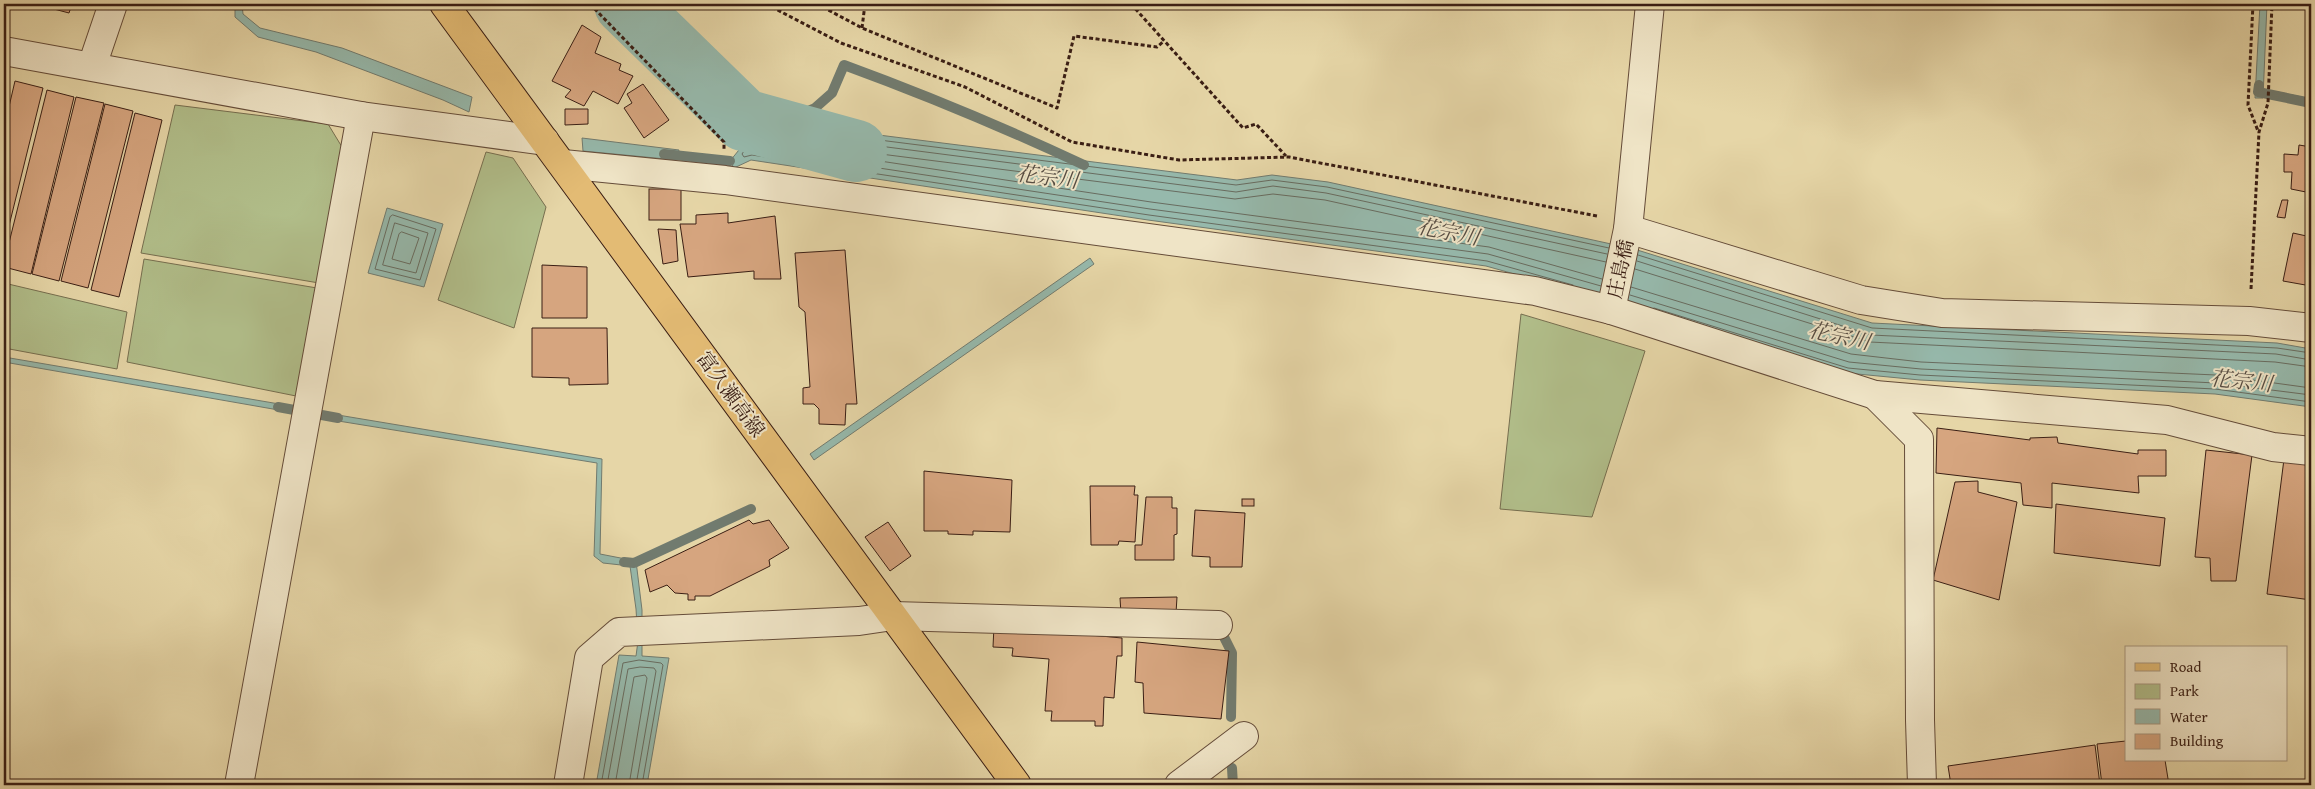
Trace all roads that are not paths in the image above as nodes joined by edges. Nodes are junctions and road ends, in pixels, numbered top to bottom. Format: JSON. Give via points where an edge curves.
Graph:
{"nodes":[{"id":1,"x":113,"y":4,"type":"edge"},
{"id":2,"x":444,"y":4,"type":"edge"},
{"id":3,"x":1650,"y":4,"type":"edge"},
{"id":4,"x":4,"y":51,"type":"edge"},
{"id":5,"x":92,"y":66,"type":"junction"},
{"id":6,"x":361,"y":116,"type":"junction"},
{"id":7,"x":545,"y":141,"type":"junction"},
{"id":8,"x":562,"y":164,"type":"junction"},
{"id":9,"x":1628,"y":228,"type":"junction"},
{"id":10,"x":1612,"y":310,"type":"junction"},
{"id":11,"x":2311,"y":328,"type":"edge"},
{"id":12,"x":1875,"y":395,"type":"junction"},
{"id":13,"x":2311,"y":451,"type":"edge"},
{"id":14,"x":893,"y":616,"type":"junction"},
{"id":15,"x":1218,"y":625,"type":"dead end"},
{"id":16,"x":1244,"y":736,"type":"dead end"},
{"id":17,"x":239,"y":785,"type":"edge"},
{"id":18,"x":568,"y":785,"type":"edge"},
{"id":19,"x":1017,"y":785,"type":"edge"},
{"id":20,"x":1179,"y":785,"type":"edge"},
{"id":21,"x":1922,"y":785,"type":"edge"}],
"edges":[{"from":1,"to":5,"type":"street"},
{"from":2,"to":7,"type":"main road","name":"富久瀬高線"},
{"from":3,"to":9,"type":"street","name":"庄島橋"},
{"from":4,"to":5,"type":"street"},
{"from":5,"to":6,"type":"street"},
{"from":6,"to":7,"type":"street"},
{"from":6,"to":17,"type":"street"},
{"from":7,"to":8,"type":"main road","name":"富久瀬高線"},
{"from":8,"to":10,"type":"street","via":[[725,180],[1535,291]]},
{"from":8,"to":14,"type":"main road","name":"富久瀬高線"},
{"from":9,"to":10,"type":"street","name":"庄島橋"},
{"from":9,"to":11,"type":"street","via":[[1861,300],[1942,313],[2249,321]]},
{"from":10,"to":12,"type":"street"},
{"from":12,"to":13,"type":"street","via":[[2167,420],[2273,447]]},
{"from":12,"to":21,"type":"street","via":[[1919,439]]},
{"from":14,"to":15,"type":"street"},
{"from":14,"to":18,"type":"street","via":[[859,621],[618,632],[589,658]]},
{"from":14,"to":19,"type":"main road","name":"富久瀬高線"},
{"from":16,"to":20,"type":"street"}]}
